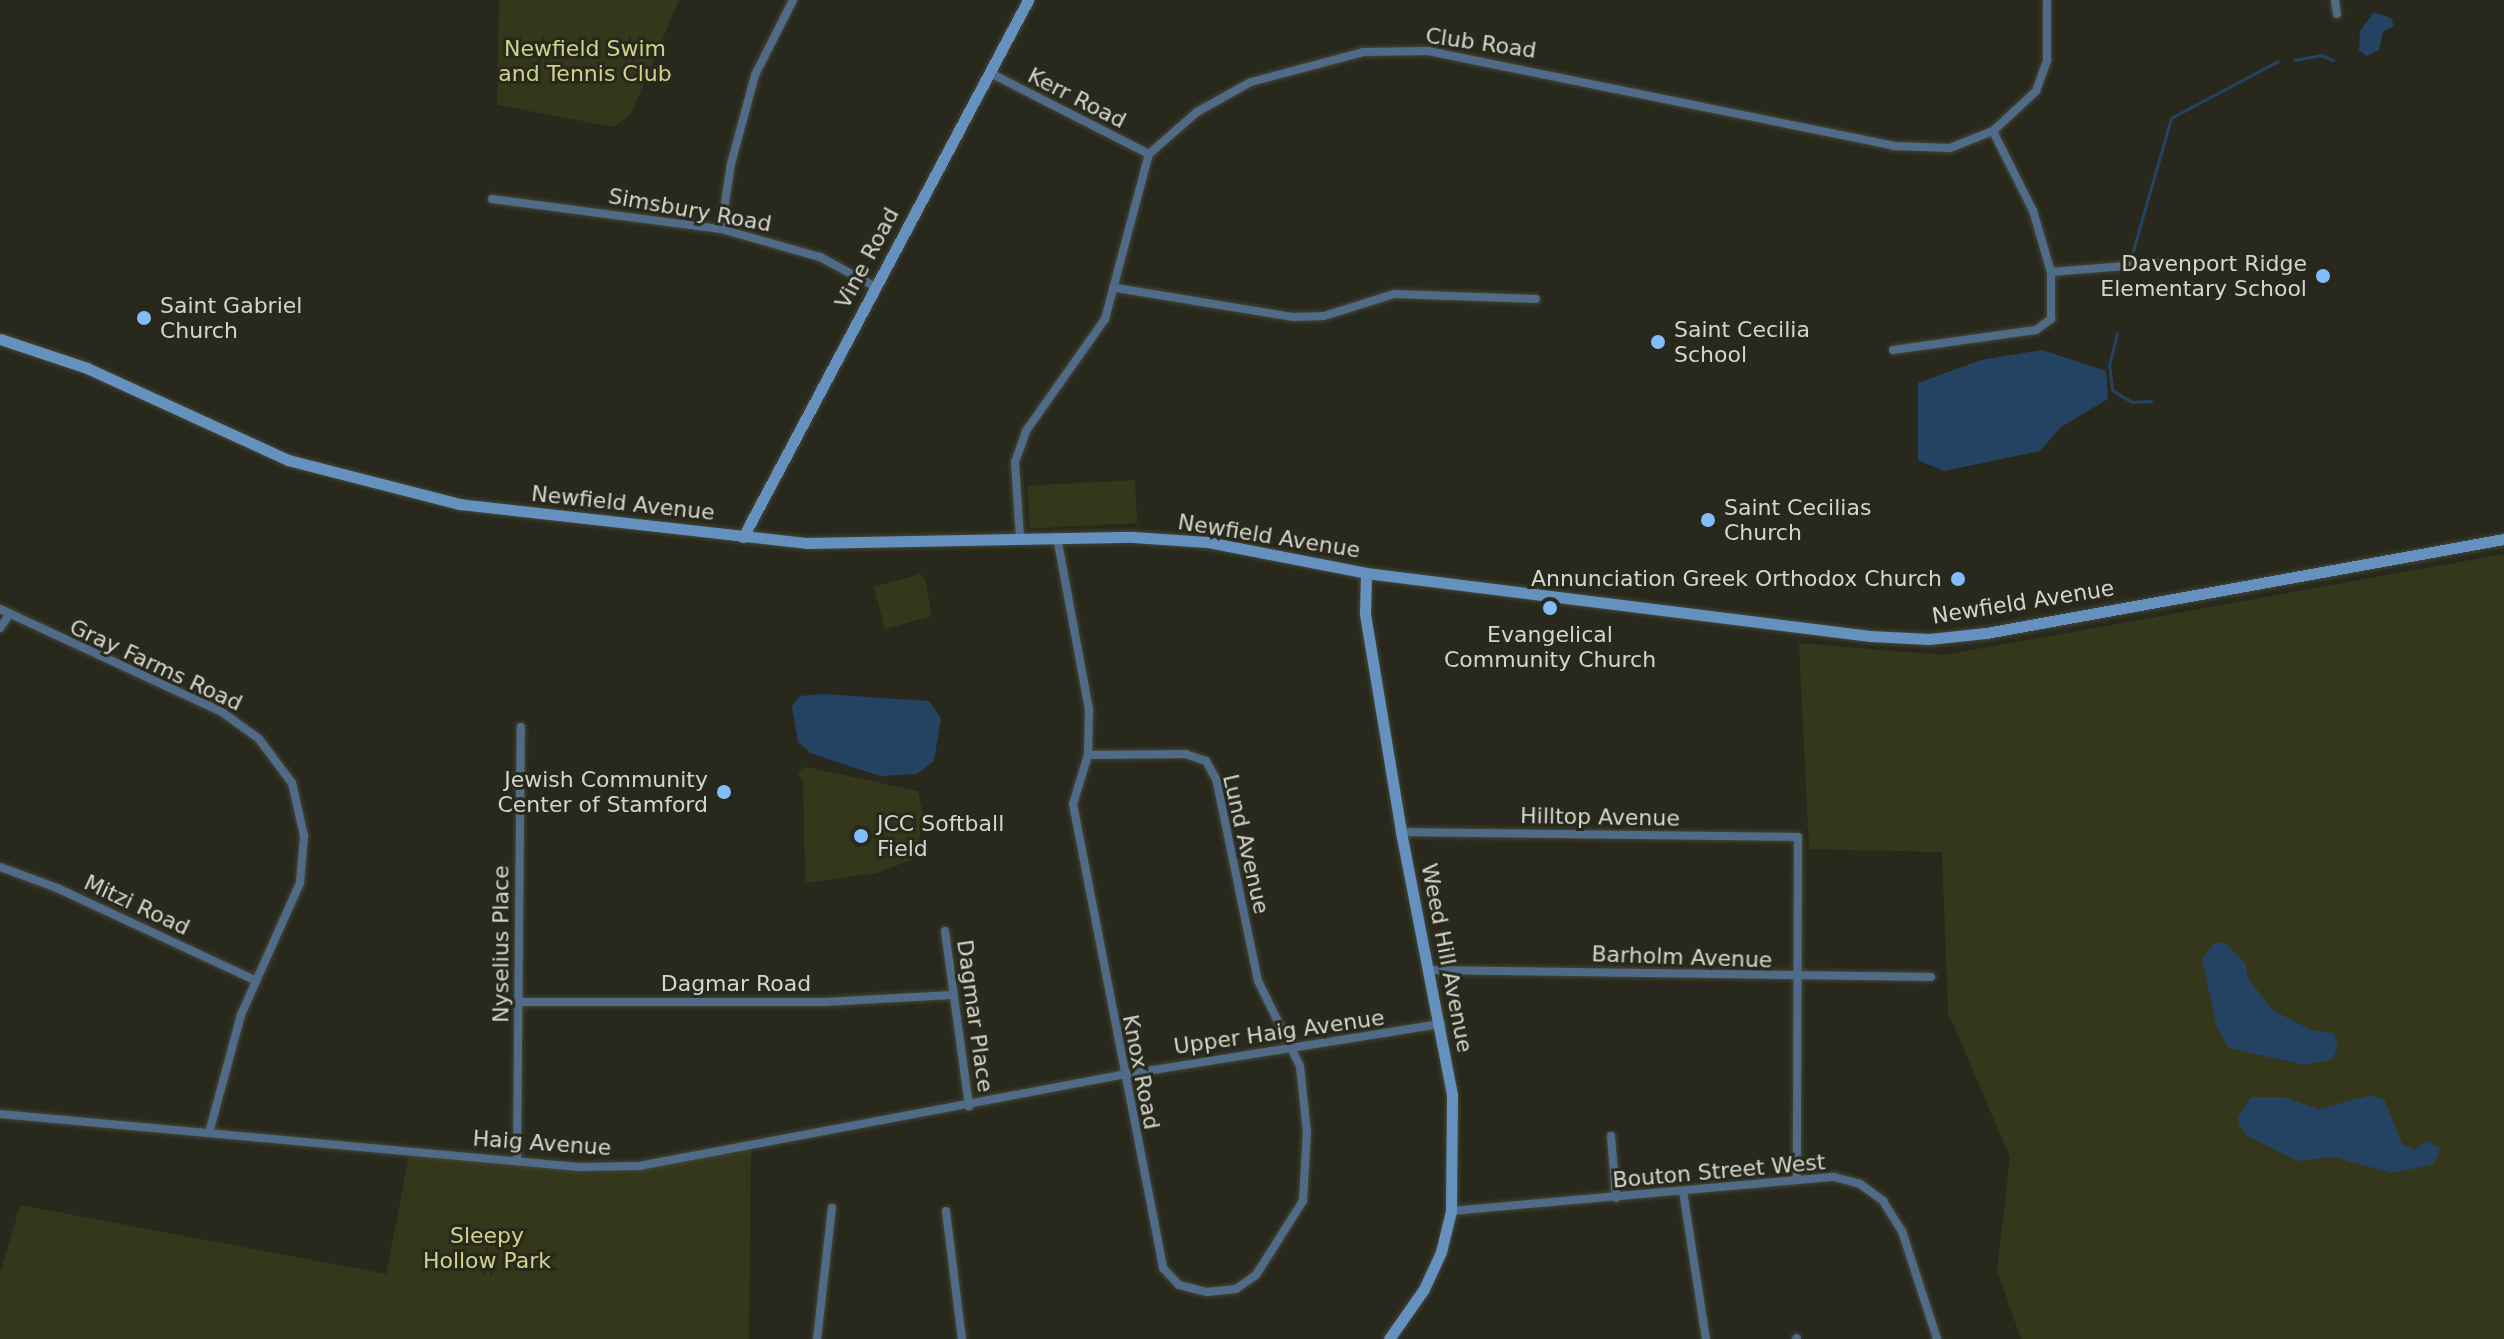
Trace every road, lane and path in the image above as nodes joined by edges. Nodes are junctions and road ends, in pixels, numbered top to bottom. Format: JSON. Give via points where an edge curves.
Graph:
{"nodes":[{"id":1,"x":793,"y":0,"type":"edge"},
{"id":2,"x":1028,"y":0,"type":"edge"},
{"id":3,"x":2047,"y":0,"type":"edge"},
{"id":4,"x":2335,"y":0,"type":"edge"},
{"id":5,"x":2337,"y":14,"type":"dead end"},
{"id":6,"x":990,"y":73,"type":"junction"},
{"id":7,"x":1993,"y":131,"type":"junction"},
{"id":8,"x":1149,"y":154,"type":"junction"},
{"id":9,"x":492,"y":199,"type":"dead end"},
{"id":10,"x":721,"y":229,"type":"junction"},
{"id":11,"x":2163,"y":263,"type":"dead end"},
{"id":12,"x":2051,"y":272,"type":"junction"},
{"id":13,"x":874,"y":286,"type":"junction"},
{"id":14,"x":1116,"y":288,"type":"junction"},
{"id":15,"x":1536,"y":299,"type":"dead end"},
{"id":16,"x":0,"y":339,"type":"edge"},
{"id":17,"x":1893,"y":350,"type":"dead end"},
{"id":18,"x":743,"y":537,"type":"junction"},
{"id":19,"x":1057,"y":537,"type":"junction"},
{"id":20,"x":1020,"y":538,"type":"junction"},
{"id":21,"x":2504,"y":539,"type":"edge"},
{"id":22,"x":1366,"y":573,"type":"junction"},
{"id":23,"x":0,"y":609,"type":"edge"},
{"id":24,"x":8,"y":616,"type":"junction"},
{"id":25,"x":0,"y":628,"type":"edge"},
{"id":26,"x":521,"y":727,"type":"dead end"},
{"id":27,"x":1088,"y":755,"type":"junction"},
{"id":28,"x":1401,"y":832,"type":"junction"},
{"id":29,"x":0,"y":867,"type":"edge"},
{"id":30,"x":945,"y":931,"type":"dead end"},
{"id":31,"x":1432,"y":970,"type":"junction"},
{"id":32,"x":1931,"y":977,"type":"dead end"},
{"id":33,"x":1796,"y":978,"type":"junction"},
{"id":34,"x":256,"y":981,"type":"junction"},
{"id":35,"x":952,"y":995,"type":"junction"},
{"id":36,"x":519,"y":1002,"type":"junction"},
{"id":37,"x":1442,"y":1024,"type":"junction"},
{"id":38,"x":1290,"y":1046,"type":"junction"},
{"id":39,"x":1122,"y":1075,"type":"junction"},
{"id":40,"x":969,"y":1106,"type":"junction"},
{"id":41,"x":0,"y":1114,"type":"edge"},
{"id":42,"x":209,"y":1133,"type":"junction"},
{"id":43,"x":1611,"y":1136,"type":"dead end"},
{"id":44,"x":517,"y":1160,"type":"junction"},
{"id":45,"x":1797,"y":1180,"type":"junction"},
{"id":46,"x":1683,"y":1191,"type":"junction"},
{"id":47,"x":1616,"y":1198,"type":"junction"},
{"id":48,"x":832,"y":1208,"type":"dead end"},
{"id":49,"x":946,"y":1211,"type":"dead end"},
{"id":50,"x":1451,"y":1211,"type":"junction"},
{"id":51,"x":817,"y":1339,"type":"edge"},
{"id":52,"x":962,"y":1339,"type":"edge"},
{"id":53,"x":1389,"y":1339,"type":"edge"},
{"id":54,"x":1706,"y":1339,"type":"edge"},
{"id":55,"x":1937,"y":1339,"type":"edge"}],
"edges":[{"from":1,"to":10,"type":"street","via":[[755,75],[731,164]]},
{"from":2,"to":6,"type":"main road","name":"Vine Road"},
{"from":3,"to":7,"type":"street","name":"Club Road","via":[[2047,60],[2036,91]]},
{"from":4,"to":5,"type":"street"},
{"from":6,"to":8,"type":"street","name":"Kerr Road"},
{"from":6,"to":13,"type":"main road","name":"Vine Road"},
{"from":7,"to":8,"type":"street","name":"Club Road","via":[[1950,148],[1893,146],[1542,71],[1428,51],[1364,52],[1251,82],[1197,112]]},
{"from":7,"to":12,"type":"street","via":[[2033,211]]},
{"from":8,"to":14,"type":"street"},
{"from":9,"to":10,"type":"street","name":"Simsbury Road"},
{"from":10,"to":13,"type":"street","name":"Simsbury Road","via":[[820,257]]},
{"from":11,"to":12,"type":"street"},
{"from":12,"to":17,"type":"street","via":[[2054,305],[2046,326]]},
{"from":13,"to":18,"type":"main road","name":"Vine Road"},
{"from":14,"to":15,"type":"street","via":[[1294,317],[1324,316],[1394,294]]},
{"from":14,"to":20,"type":"street","via":[[1105,319],[1026,431],[1014,498]]},
{"from":16,"to":18,"type":"main road","name":"Newfield Avenue","via":[[87,368],[288,460],[371,485],[459,504]]},
{"from":18,"to":20,"type":"main road","name":"Newfield Avenue","via":[[882,545]]},
{"from":19,"to":20,"type":"main road","name":"Newfield Avenue"},
{"from":19,"to":22,"type":"main road","name":"Newfield Avenue","via":[[1207,542]]},
{"from":19,"to":27,"type":"street","name":"Knox Road","via":[[1089,709]]},
{"from":21,"to":22,"type":"main road","name":"Newfield Avenue","via":[[1929,639],[1793,628]]},
{"from":22,"to":28,"type":"main road","name":"Weed Hill Avenue","via":[[1365,614]]},
{"from":23,"to":24,"type":"street","name":"Gray Farms Road"},
{"from":24,"to":25,"type":"street"},
{"from":24,"to":34,"type":"street","name":"Gray Farms Road","via":[[222,712],[245,726],[280,762],[299,806],[304,862],[292,905]]},
{"from":26,"to":36,"type":"street","name":"Nyselius Place"},
{"from":27,"to":38,"type":"street","name":"Lund Avenue","via":[[1186,754],[1206,761],[1216,779],[1258,981]]},
{"from":27,"to":39,"type":"street","name":"Knox Road","via":[[1073,804]]},
{"from":28,"to":31,"type":"main road","name":"Weed Hill Avenue"},
{"from":28,"to":33,"type":"street","name":"Hilltop Avenue","via":[[1798,837]]},
{"from":29,"to":34,"type":"street","name":"Mitzi Road","via":[[57,888]]},
{"from":30,"to":35,"type":"street","name":"Dagmar Place"},
{"from":31,"to":33,"type":"street","name":"Barholm Avenue"},
{"from":31,"to":37,"type":"main road","name":"Weed Hill Avenue"},
{"from":32,"to":33,"type":"street","name":"Barholm Avenue"},
{"from":33,"to":45,"type":"street"},
{"from":34,"to":42,"type":"street","name":"Gray Farms Road","via":[[229,1046]]},
{"from":35,"to":36,"type":"street","name":"Dagmar Road","via":[[824,1002]]},
{"from":35,"to":40,"type":"street","name":"Dagmar Place"},
{"from":36,"to":44,"type":"street","name":"Nyselius Place"},
{"from":37,"to":38,"type":"street","name":"Upper Haig Avenue","via":[[1367,1040]]},
{"from":37,"to":50,"type":"main road","name":"Weed Hill Avenue","via":[[1452,1095]]},
{"from":38,"to":39,"type":"street","name":"Upper Haig Avenue"},
{"from":38,"to":39,"type":"street","name":"Knox Road","via":[[1300,1066],[1307,1132],[1303,1201],[1256,1275],[1236,1289],[1207,1292],[1179,1285],[1163,1268]]},
{"from":39,"to":40,"type":"street","name":"Haig Avenue"},
{"from":40,"to":44,"type":"street","name":"Haig Avenue","via":[[639,1166]]},
{"from":41,"to":42,"type":"street","name":"Haig Avenue"},
{"from":42,"to":44,"type":"street","name":"Haig Avenue"},
{"from":43,"to":47,"type":"street"},
{"from":45,"to":46,"type":"street","name":"Bouton Street West"},
{"from":45,"to":55,"type":"street","name":"Bouton Street West","via":[[1834,1177],[1860,1184],[1883,1201],[1902,1231]]},
{"from":46,"to":47,"type":"street","name":"Bouton Street West"},
{"from":46,"to":54,"type":"street"},
{"from":47,"to":50,"type":"street","name":"Bouton Street West"},
{"from":48,"to":51,"type":"street"},
{"from":49,"to":52,"type":"street"},
{"from":50,"to":53,"type":"main road","name":"Weed Hill Avenue","via":[[1424,1289]]}]}
